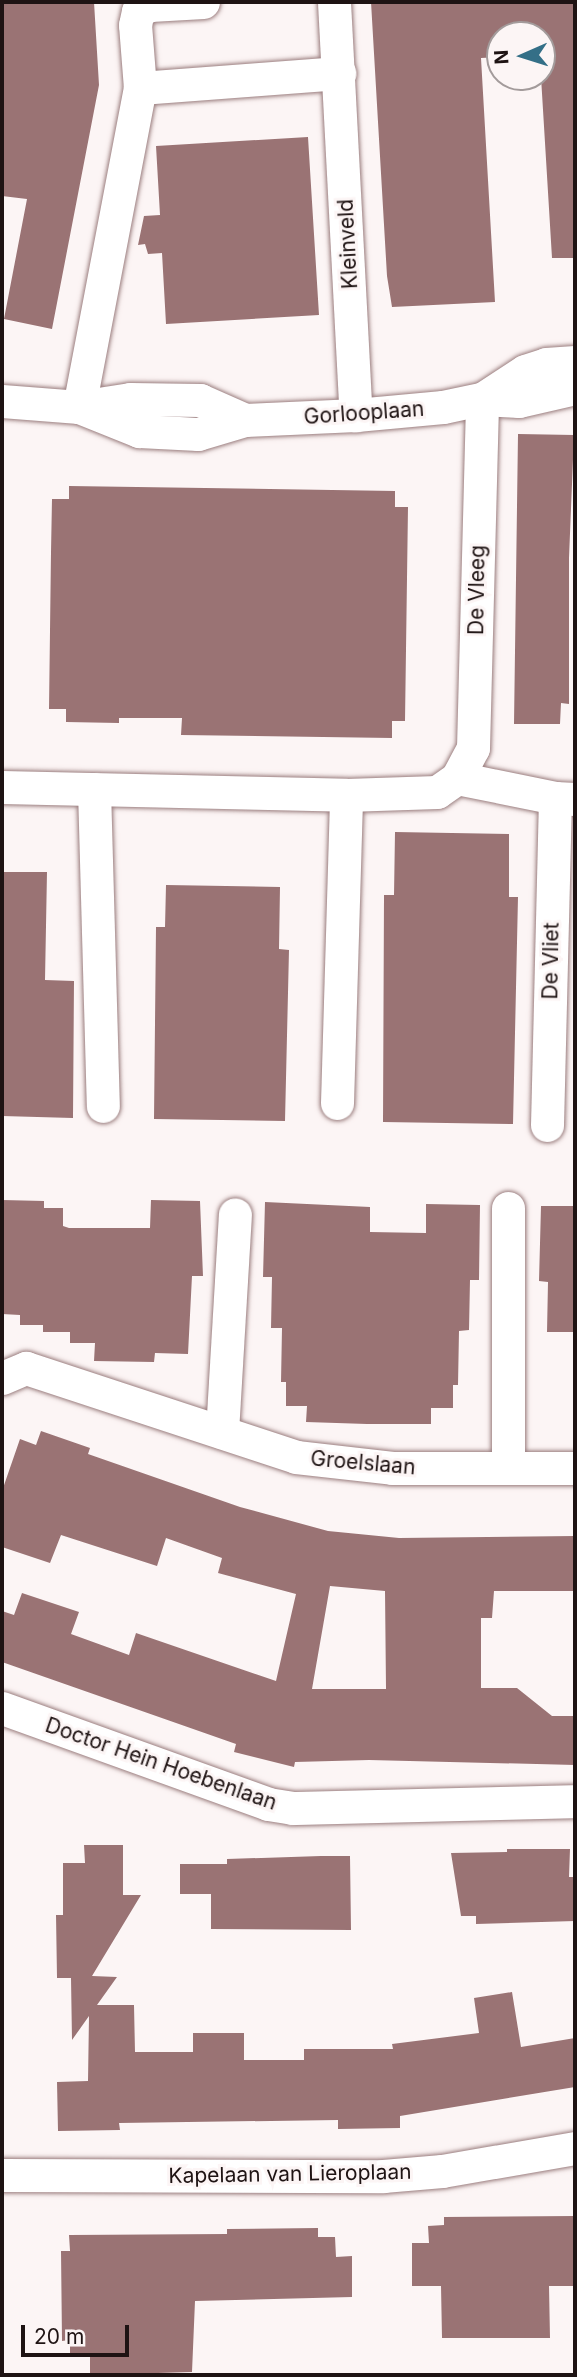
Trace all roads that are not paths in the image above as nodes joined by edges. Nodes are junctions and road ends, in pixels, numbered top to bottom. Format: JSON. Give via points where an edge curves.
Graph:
{"nodes":[{"id":1,"x":203,"y":2,"type":"edge"},
{"id":2,"x":334,"y":2,"type":"edge"},
{"id":3,"x":339,"y":73,"type":"junction"},
{"id":4,"x":140,"y":88,"type":"junction"},
{"id":5,"x":575,"y":362,"type":"edge"},
{"id":6,"x":575,"y":388,"type":"edge"},
{"id":7,"x":482,"y":399,"type":"junction"},
{"id":8,"x":2,"y":401,"type":"edge"},
{"id":9,"x":79,"y":407,"type":"junction"},
{"id":10,"x":356,"y":415,"type":"junction"},
{"id":11,"x":457,"y":778,"type":"junction"},
{"id":12,"x":2,"y":787,"type":"edge"},
{"id":13,"x":94,"y":789,"type":"junction"},
{"id":14,"x":346,"y":795,"type":"junction"},
{"id":15,"x":565,"y":798,"type":"edge"},
{"id":16,"x":337,"y":1103,"type":"dead end"},
{"id":17,"x":103,"y":1106,"type":"dead end"},
{"id":18,"x":547,"y":1125,"type":"dead end"},
{"id":19,"x":508,"y":1208,"type":"dead end"},
{"id":20,"x":235,"y":1214,"type":"dead end"},
{"id":21,"x":2,"y":1378,"type":"edge"},
{"id":22,"x":222,"y":1432,"type":"junction"},
{"id":23,"x":508,"y":1468,"type":"junction"},
{"id":24,"x":575,"y":1468,"type":"edge"},
{"id":25,"x":2,"y":1708,"type":"edge"},
{"id":26,"x":575,"y":1801,"type":"edge"},
{"id":27,"x":575,"y":2148,"type":"edge"},
{"id":28,"x":2,"y":2175,"type":"edge"}],
"edges":[{"from":1,"to":4,"type":"street","via":[[150,5],[138,11]]},
{"from":2,"to":3,"type":"street","name":"Kleinveld"},
{"from":3,"to":4,"type":"street"},
{"from":3,"to":10,"type":"street","name":"Kleinveld"},
{"from":4,"to":9,"type":"street"},
{"from":5,"to":7,"type":"street","name":"Gorlooplaan","via":[[525,370]]},
{"from":6,"to":7,"type":"street","name":"Gorlooplaan","via":[[519,401]]},
{"from":7,"to":10,"type":"street","name":"Gorlooplaan"},
{"from":7,"to":11,"type":"street","name":"De Vleeg","via":[[473,748]]},
{"from":8,"to":9,"type":"street","name":"Gorlooplaan"},
{"from":9,"to":10,"type":"street","name":"Gorlooplaan","via":[[130,399],[200,400],[245,420]]},
{"from":11,"to":14,"type":"street","via":[[437,792]]},
{"from":11,"to":15,"type":"street","name":"De Vliet"},
{"from":12,"to":13,"type":"street"},
{"from":13,"to":14,"type":"street"},
{"from":13,"to":17,"type":"street"},
{"from":14,"to":16,"type":"street"},
{"from":15,"to":18,"type":"street","name":"De Vliet"},
{"from":19,"to":23,"type":"street"},
{"from":20,"to":22,"type":"street"},
{"from":21,"to":22,"type":"street","name":"Groelslaan","via":[[26,1368]]},
{"from":22,"to":23,"type":"street","name":"Groelslaan","via":[[296,1457],[392,1468]]},
{"from":23,"to":24,"type":"street","name":"Groelslaan"},
{"from":25,"to":26,"type":"street","name":"Doctor Hein Hoebenlaan","via":[[268,1804],[292,1808]]},
{"from":27,"to":28,"type":"street","name":"Kapelaan van Lieroplaan","via":[[442,2171],[383,2176]]}]}
